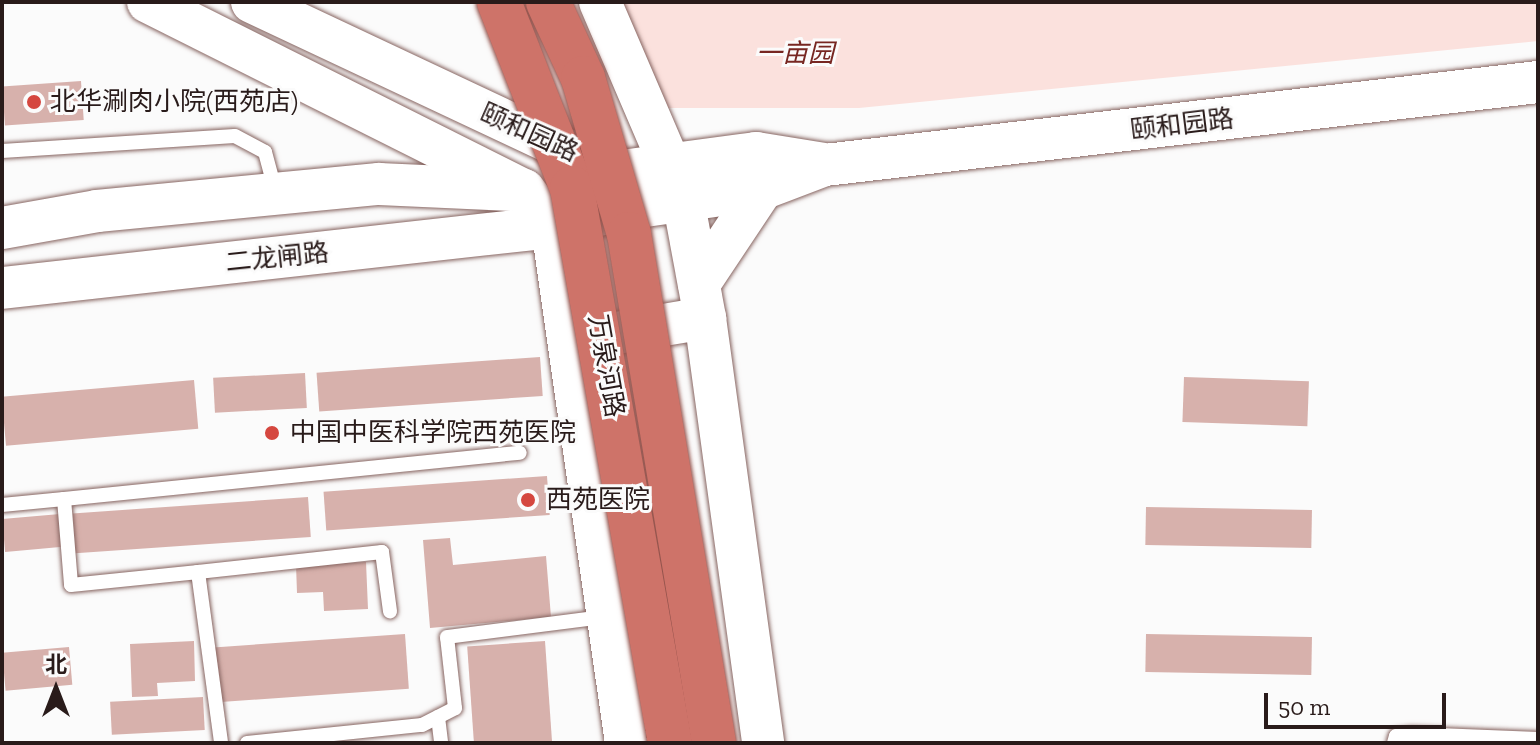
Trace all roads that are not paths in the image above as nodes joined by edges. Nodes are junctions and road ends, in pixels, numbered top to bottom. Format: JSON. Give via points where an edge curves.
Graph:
{"nodes":[{"id":1,"x":148,"y":2,"type":"edge"},
{"id":2,"x":252,"y":2,"type":"edge"},
{"id":3,"x":499,"y":2,"type":"edge"},
{"id":4,"x":548,"y":2,"type":"edge"},
{"id":5,"x":600,"y":2,"type":"edge"},
{"id":6,"x":1538,"y":82,"type":"edge"},
{"id":7,"x":2,"y":151,"type":"edge"},
{"id":8,"x":825,"y":165,"type":"junction"},
{"id":9,"x":609,"y":169,"type":"junction"},
{"id":10,"x":676,"y":181,"type":"junction"},
{"id":11,"x":762,"y":189,"type":"junction"},
{"id":12,"x":524,"y":190,"type":"junction"},
{"id":13,"x":276,"y":193,"type":"junction"},
{"id":14,"x":618,"y":210,"type":"junction"},
{"id":15,"x":552,"y":227,"type":"junction"},
{"id":16,"x":2,"y":228,"type":"edge"},
{"id":17,"x":2,"y":288,"type":"edge"},
{"id":18,"x":702,"y":301,"type":"junction"},
{"id":19,"x":642,"y":329,"type":"junction"},
{"id":20,"x":569,"y":341,"type":"junction"},
{"id":21,"x":520,"y":453,"type":"dead end"},
{"id":22,"x":64,"y":499,"type":"junction"},
{"id":23,"x":2,"y":505,"type":"edge"},
{"id":24,"x":198,"y":572,"type":"junction"},
{"id":25,"x":390,"y":611,"type":"dead end"},
{"id":26,"x":608,"y":617,"type":"junction"},
{"id":27,"x":438,"y":717,"type":"junction"},
{"id":28,"x":1538,"y":739,"type":"edge"},
{"id":29,"x":221,"y":743,"type":"edge"},
{"id":30,"x":247,"y":743,"type":"edge"},
{"id":31,"x":441,"y":743,"type":"edge"},
{"id":32,"x":626,"y":743,"type":"edge"},
{"id":33,"x":670,"y":743,"type":"edge"},
{"id":34,"x":714,"y":743,"type":"edge"},
{"id":35,"x":763,"y":743,"type":"edge"},
{"id":36,"x":1394,"y":743,"type":"edge"}],
"edges":[{"from":1,"to":12,"type":"main road","name":"颐和园路"},
{"from":2,"to":9,"type":"main road","name":"颐和园路"},
{"from":3,"to":33,"type":"highway","name":"万泉河路","bridge":true,"via":[[572,188]]},
{"from":4,"to":34,"type":"highway","name":"万泉河路","bridge":true,"via":[[583,78],[629,234]]},
{"from":5,"to":10,"type":"main road"},
{"from":6,"to":8,"type":"main road","name":"颐和园路"},
{"from":7,"to":13,"type":"lane","via":[[235,136],[265,152]]},
{"from":8,"to":10,"type":"main road","name":"颐和园路","via":[[756,153]]},
{"from":8,"to":11,"type":"main road","name":"颐和园路"},
{"from":9,"to":10,"type":"main road","name":"颐和园路"},
{"from":9,"to":12,"type":"main road"},
{"from":9,"to":14,"type":"main road"},
{"from":10,"to":11,"type":"main road","name":"颐和园路"},
{"from":10,"to":14,"type":"main road","name":"二龙闸路"},
{"from":10,"to":18,"type":"main road"},
{"from":11,"to":18,"type":"main road"},
{"from":12,"to":13,"type":"main road","via":[[379,184]]},
{"from":12,"to":15,"type":"main road"},
{"from":13,"to":16,"type":"main road","via":[[97,211]]},
{"from":14,"to":15,"type":"main road","name":"二龙闸路"},
{"from":14,"to":19,"type":"main road"},
{"from":15,"to":17,"type":"main road","name":"二龙闸路"},
{"from":15,"to":20,"type":"main road","name":"万泉河路"},
{"from":18,"to":19,"type":"main road"},
{"from":18,"to":35,"type":"main road"},
{"from":19,"to":20,"type":"main road"},
{"from":20,"to":26,"type":"main road","name":"万泉河路"},
{"from":21,"to":22,"type":"lane"},
{"from":22,"to":23,"type":"lane"},
{"from":22,"to":24,"type":"lane","via":[[71,585]]},
{"from":24,"to":25,"type":"lane","via":[[382,552]]},
{"from":24,"to":29,"type":"lane"},
{"from":26,"to":27,"type":"lane","via":[[447,637],[455,708]]},
{"from":26,"to":32,"type":"main road","name":"万泉河路"},
{"from":27,"to":30,"type":"lane","via":[[422,725]]},
{"from":27,"to":31,"type":"lane"},
{"from":28,"to":36,"type":"lane","via":[[1412,734],[1396,736]]}]}
